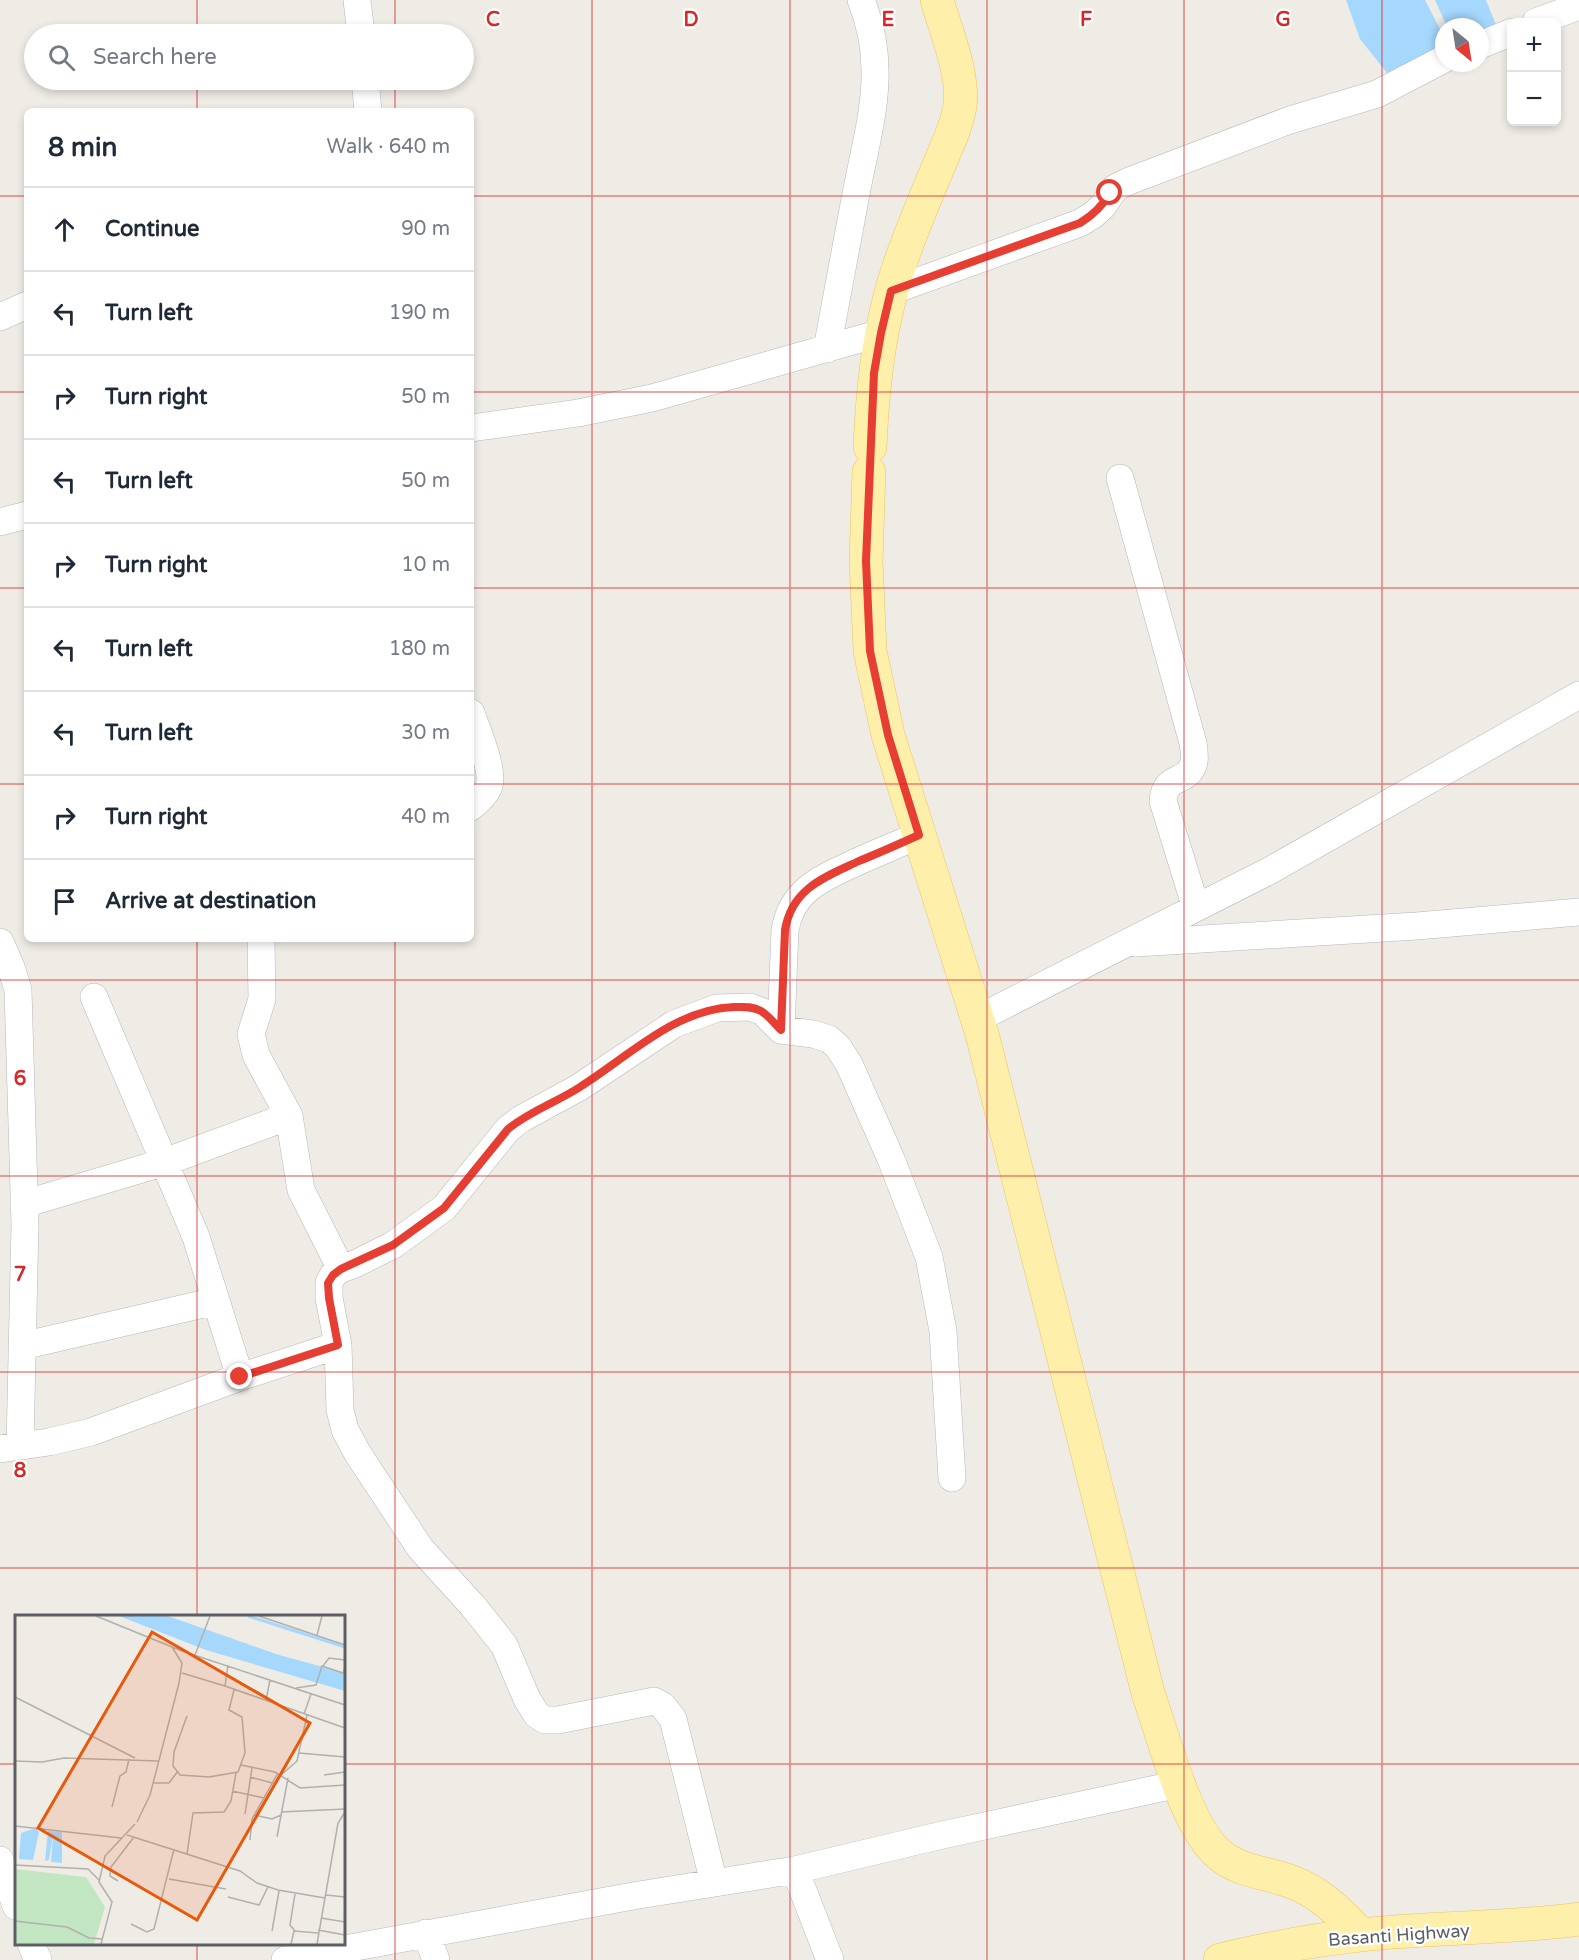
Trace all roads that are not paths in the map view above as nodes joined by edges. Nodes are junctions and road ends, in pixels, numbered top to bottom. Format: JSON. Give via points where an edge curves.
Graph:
{"nodes":[{"id":1,"x":357,"y":0,"type":"edge"},
{"id":2,"x":861,"y":0,"type":"edge"},
{"id":3,"x":937,"y":0,"type":"edge"},
{"id":4,"x":1579,"y":6,"type":"edge"},
{"id":5,"x":1547,"y":18,"type":"edge"},
{"id":6,"x":360,"y":24,"type":"edge"},
{"id":7,"x":1507,"y":34,"type":"edge"},
{"id":8,"x":1489,"y":41,"type":"edge"},
{"id":9,"x":1435,"y":64,"type":"edge"},
{"id":10,"x":366,"y":90,"type":"edge"},
{"id":11,"x":368,"y":108,"type":"edge"},
{"id":12,"x":891,"y":291,"type":"junction"},
{"id":13,"x":24,"y":306,"type":"edge"},
{"id":14,"x":0,"y":317,"type":"edge"},
{"id":15,"x":881,"y":333,"type":"junction"},
{"id":16,"x":827,"y":349,"type":"junction"},
{"id":17,"x":474,"y":426,"type":"edge"},
{"id":18,"x":1120,"y":478,"type":"dead end"},
{"id":19,"x":24,"y":516,"type":"edge"},
{"id":20,"x":0,"y":522,"type":"edge"},
{"id":21,"x":1579,"y":695,"type":"edge"},
{"id":22,"x":474,"y":722,"type":"edge"},
{"id":23,"x":474,"y":805,"type":"edge"},
{"id":24,"x":919,"y":835,"type":"junction"},
{"id":25,"x":1196,"y":908,"type":"junction"},
{"id":26,"x":1579,"y":912,"type":"edge"},
{"id":27,"x":0,"y":942,"type":"edge"},
{"id":28,"x":261,"y":942,"type":"edge"},
{"id":29,"x":1126,"y":944,"type":"junction"},
{"id":30,"x":94,"y":998,"type":"dead end"},
{"id":31,"x":977,"y":1019,"type":"junction"},
{"id":32,"x":781,"y":1030,"type":"junction"},
{"id":33,"x":9,"y":1034,"type":"edge"},
{"id":34,"x":289,"y":1116,"type":"junction"},
{"id":35,"x":165,"y":1162,"type":"junction"},
{"id":36,"x":24,"y":1204,"type":"junction"},
{"id":37,"x":341,"y":1269,"type":"junction"},
{"id":38,"x":216,"y":1301,"type":"junction"},
{"id":39,"x":338,"y":1345,"type":"junction"},
{"id":40,"x":22,"y":1346,"type":"junction"},
{"id":41,"x":240,"y":1377,"type":"junction"},
{"id":42,"x":10,"y":1448,"type":"edge"},
{"id":43,"x":952,"y":1478,"type":"dead end"},
{"id":44,"x":1179,"y":1784,"type":"junction"},
{"id":45,"x":0,"y":1860,"type":"edge"},
{"id":46,"x":795,"y":1870,"type":"junction"},
{"id":47,"x":714,"y":1883,"type":"junction"},
{"id":48,"x":15,"y":1903,"type":"edge"},
{"id":49,"x":1579,"y":1919,"type":"edge"},
{"id":50,"x":426,"y":1933,"type":"junction"},
{"id":51,"x":1361,"y":1935,"type":"junction"},
{"id":52,"x":31,"y":1945,"type":"edge"},
{"id":53,"x":38,"y":1960,"type":"edge"},
{"id":54,"x":285,"y":1960,"type":"edge"},
{"id":55,"x":436,"y":1960,"type":"edge"},
{"id":56,"x":830,"y":1960,"type":"edge"},
{"id":57,"x":1220,"y":1960,"type":"edge"}],
"edges":[{"from":1,"to":6,"type":"street"},
{"from":2,"to":16,"type":"street","via":[[871,23],[876,63],[871,117]]},
{"from":3,"to":12,"type":"main road","via":[[959,78],[960,106]]},
{"from":4,"to":5,"type":"street"},
{"from":7,"to":8,"type":"street"},
{"from":9,"to":12,"type":"street","via":[[1377,94],[1290,120],[1130,181],[1115,188],[1094,214],[1080,223]]},
{"from":10,"to":11,"type":"street"},
{"from":12,"to":15,"type":"main road"},
{"from":13,"to":14,"type":"street"},
{"from":15,"to":16,"type":"street"},
{"from":15,"to":24,"type":"main road","via":[[874,373],[869,460],[866,561],[870,651],[888,735]]},
{"from":16,"to":17,"type":"street","via":[[652,398],[578,413]]},
{"from":18,"to":25,"type":"street","via":[[1193,742],[1195,760],[1191,771],[1169,783],[1163,801]]},
{"from":19,"to":20,"type":"street"},
{"from":21,"to":25,"type":"street","via":[[1269,871]]},
{"from":22,"to":23,"type":"street","via":[[487,759],[490,784]]},
{"from":24,"to":31,"type":"main road"},
{"from":24,"to":32,"type":"street","via":[[819,879],[797,898],[787,916],[785,930]]},
{"from":25,"to":29,"type":"street"},
{"from":26,"to":29,"type":"street"},
{"from":27,"to":33,"type":"street","via":[[18,990]]},
{"from":28,"to":34,"type":"street","via":[[262,999],[251,1034],[256,1055]]},
{"from":29,"to":31,"type":"street"},
{"from":30,"to":35,"type":"street"},
{"from":31,"to":44,"type":"main road","via":[[1148,1693]]},
{"from":32,"to":37,"type":"street","via":[[763,1011],[750,1007],[717,1008],[674,1024],[578,1088],[521,1119],[508,1129],[444,1208],[393,1245]]},
{"from":32,"to":43,"type":"street","via":[[813,1034],[838,1047],[891,1159],[928,1257],[939,1310]]},
{"from":33,"to":36,"type":"street"},
{"from":34,"to":35,"type":"street"},
{"from":34,"to":37,"type":"street","via":[[301,1190]]},
{"from":35,"to":36,"type":"street"},
{"from":35,"to":38,"type":"street","via":[[196,1237]]},
{"from":36,"to":40,"type":"street"},
{"from":37,"to":39,"type":"street","via":[[328,1283]]},
{"from":38,"to":40,"type":"street"},
{"from":38,"to":41,"type":"street"},
{"from":39,"to":41,"type":"street"},
{"from":39,"to":47,"type":"street","via":[[340,1410],[350,1438],[420,1548],[504,1645],[537,1715],[545,1720],[558,1720],[654,1701],[673,1719]]},
{"from":40,"to":42,"type":"street"},
{"from":41,"to":42,"type":"street","via":[[91,1432]]},
{"from":44,"to":46,"type":"street"},
{"from":44,"to":51,"type":"main road","via":[[1198,1829],[1219,1855],[1233,1864],[1293,1882],[1322,1898]]},
{"from":45,"to":48,"type":"street"},
{"from":46,"to":47,"type":"street"},
{"from":46,"to":56,"type":"street"},
{"from":47,"to":50,"type":"street"},
{"from":49,"to":51,"type":"main road","name":"Basanti Highway"},
{"from":50,"to":54,"type":"street"},
{"from":50,"to":55,"type":"street"},
{"from":51,"to":57,"type":"main road","name":"Basanti Highway","via":[[1269,1948]]},
{"from":52,"to":53,"type":"street"}]}
